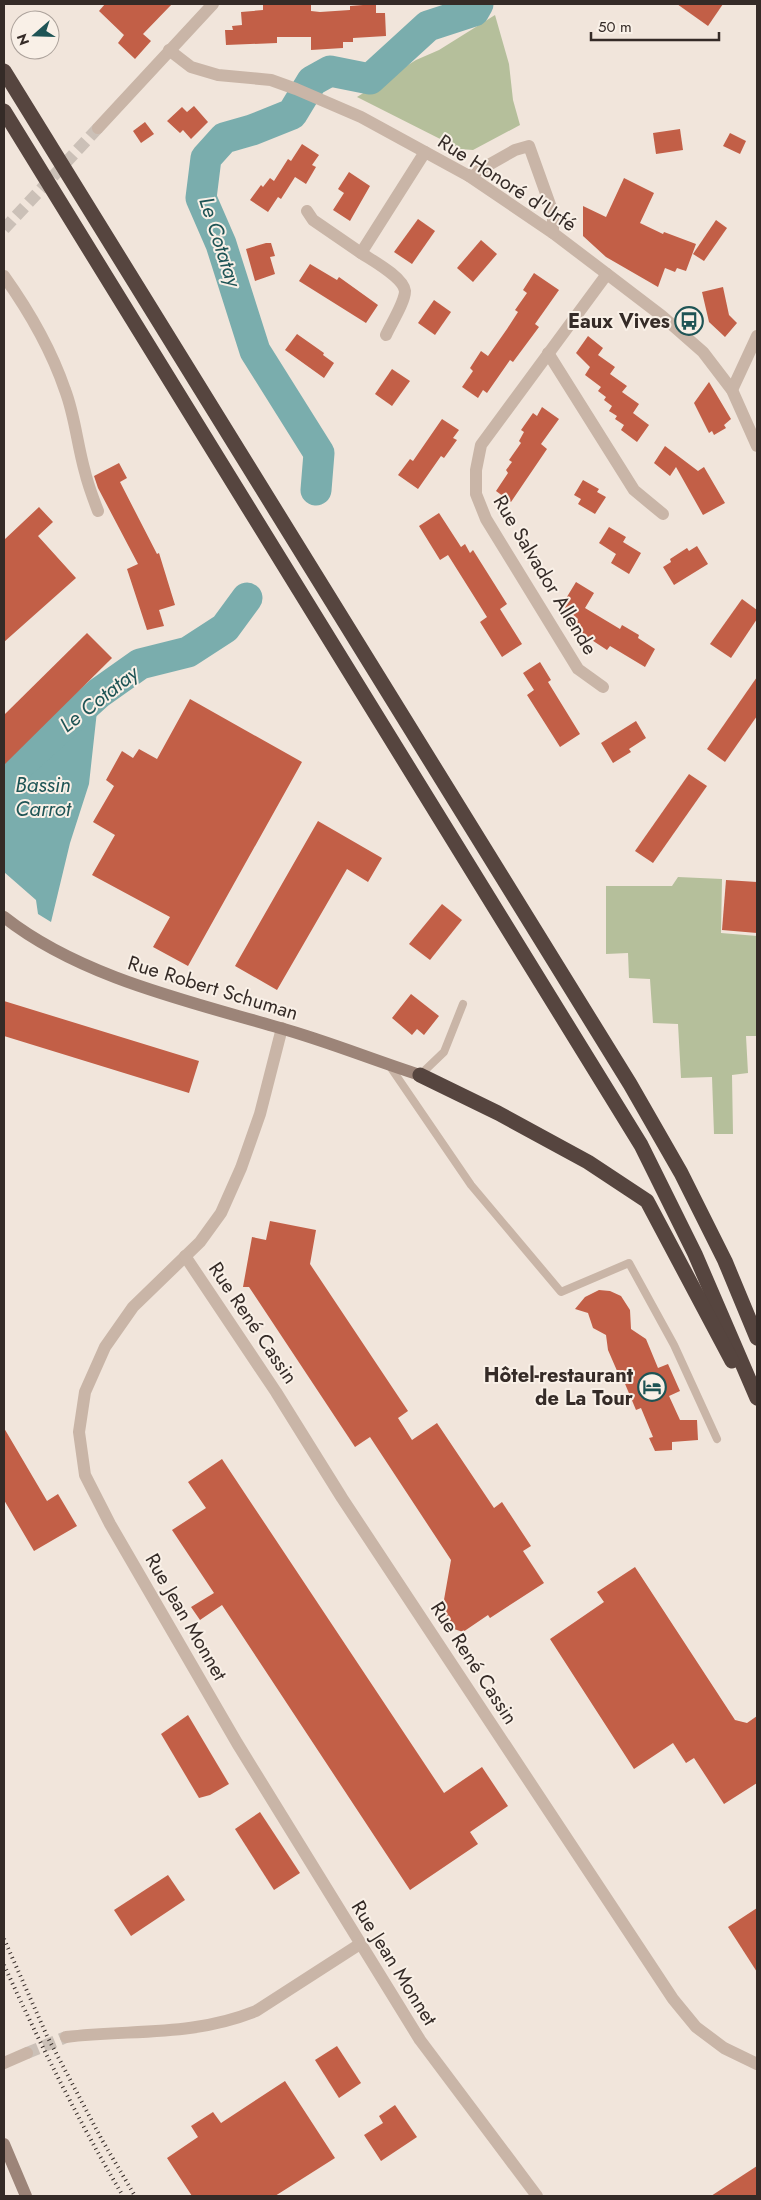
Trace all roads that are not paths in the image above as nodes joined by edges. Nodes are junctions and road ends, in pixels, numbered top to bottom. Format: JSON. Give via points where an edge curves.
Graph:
{"nodes":[{"id":1,"x":213,"y":4,"type":"edge"},
{"id":2,"x":169,"y":50,"type":"junction"},
{"id":3,"x":4,"y":71,"type":"edge"},
{"id":4,"x":4,"y":111,"type":"edge"},
{"id":5,"x":98,"y":128,"type":"tunnel mouth"},
{"id":6,"x":425,"y":152,"type":"junction"},
{"id":7,"x":469,"y":176,"type":"junction"},
{"id":8,"x":307,"y":211,"type":"dead end"},
{"id":9,"x":553,"y":233,"type":"junction"},
{"id":10,"x":361,"y":253,"type":"junction"},
{"id":11,"x":607,"y":274,"type":"junction"},
{"id":12,"x":4,"y":276,"type":"edge"},
{"id":13,"x":386,"y":334,"type":"dead end"},
{"id":14,"x":757,"y":336,"type":"edge"},
{"id":15,"x":548,"y":353,"type":"junction"},
{"id":16,"x":732,"y":390,"type":"junction"},
{"id":17,"x":757,"y":446,"type":"edge"},
{"id":18,"x":98,"y":511,"type":"dead end"},
{"id":19,"x":663,"y":514,"type":"dead end"},
{"id":20,"x":603,"y":687,"type":"dead end"},
{"id":21,"x":4,"y":917,"type":"edge"},
{"id":22,"x":463,"y":1004,"type":"dead end"},
{"id":23,"x":282,"y":1028,"type":"junction"},
{"id":24,"x":390,"y":1065,"type":"junction"},
{"id":25,"x":420,"y":1075,"type":"junction"},
{"id":26,"x":185,"y":1256,"type":"junction"},
{"id":27,"x":757,"y":1338,"type":"edge"},
{"id":28,"x":757,"y":1398,"type":"edge"},
{"id":29,"x":757,"y":1409,"type":"edge"},
{"id":30,"x":717,"y":1439,"type":"dead end"},
{"id":31,"x":360,"y":1944,"type":"junction"},
{"id":32,"x":66,"y":2037,"type":"tunnel mouth"},
{"id":33,"x":27,"y":2053,"type":"tunnel mouth"},
{"id":34,"x":4,"y":2062,"type":"edge"},
{"id":35,"x":757,"y":2064,"type":"edge"},
{"id":36,"x":4,"y":2144,"type":"edge"},
{"id":37,"x":26,"y":2196,"type":"edge"},
{"id":38,"x":537,"y":2196,"type":"edge"}],
"edges":[{"from":1,"to":2,"type":"street"},
{"from":2,"to":5,"type":"street"},
{"from":2,"to":6,"type":"street","name":"Rue Honoré d'Urfé","via":[[191,67],[218,75],[271,80],[296,89],[361,117]]},
{"from":3,"to":27,"type":"highway","via":[[630,1084],[725,1261]]},
{"from":4,"to":28,"type":"highway","via":[[641,1145],[695,1254]]},
{"from":6,"to":7,"type":"street","name":"Rue Honoré d'Urfé"},
{"from":6,"to":10,"type":"street"},
{"from":7,"to":9,"type":"street","name":"Rue Honoré d'Urfé"},
{"from":7,"to":9,"type":"street","via":[[515,150],[529,146],[553,213]]},
{"from":8,"to":10,"type":"street","via":[[313,220]]},
{"from":9,"to":11,"type":"street","name":"Rue Honoré d'Urfé"},
{"from":10,"to":13,"type":"street","via":[[401,281],[405,292]]},
{"from":11,"to":15,"type":"street","name":"Rue Salvador Allende"},
{"from":11,"to":16,"type":"street","name":"Rue Honoré d'Urfé","via":[[704,352]]},
{"from":12,"to":18,"type":"street","via":[[21,299],[66,390],[84,471]]},
{"from":14,"to":16,"type":"street"},
{"from":15,"to":19,"type":"street","via":[[634,490]]},
{"from":15,"to":20,"type":"street","name":"Rue Salvador Allende","via":[[481,445],[476,494],[486,519],[578,669]]},
{"from":16,"to":17,"type":"street","name":"Rue Honoré d'Urfé"},
{"from":21,"to":23,"type":"main road","name":"Rue Robert Schuman","via":[[65,957],[100,972]]},
{"from":22,"to":25,"type":"lane","via":[[444,1052]]},
{"from":23,"to":24,"type":"main road","name":"Rue Robert Schuman"},
{"from":23,"to":26,"type":"street","name":"Rue Jean Monnet","via":[[260,1114],[241,1168],[221,1213],[200,1242]]},
{"from":24,"to":25,"type":"main road","name":"Rue Robert Schuman"},
{"from":24,"to":30,"type":"lane","via":[[471,1185],[561,1292],[629,1262],[674,1345]]},
{"from":25,"to":29,"type":"highway","via":[[579,1157],[647,1201]]},
{"from":26,"to":31,"type":"street","name":"Rue Jean Monnet","via":[[133,1307],[105,1347],[85,1392],[78,1432],[85,1476],[238,1743]]},
{"from":26,"to":35,"type":"street","name":"Rue René Cassin","via":[[673,1999],[696,2027],[724,2048]]},
{"from":31,"to":32,"type":"street","via":[[256,2011],[238,2018],[183,2030]]},
{"from":31,"to":38,"type":"street","name":"Rue Jean Monnet","via":[[420,2040]]},
{"from":33,"to":34,"type":"street"},
{"from":36,"to":37,"type":"main road"}]}
